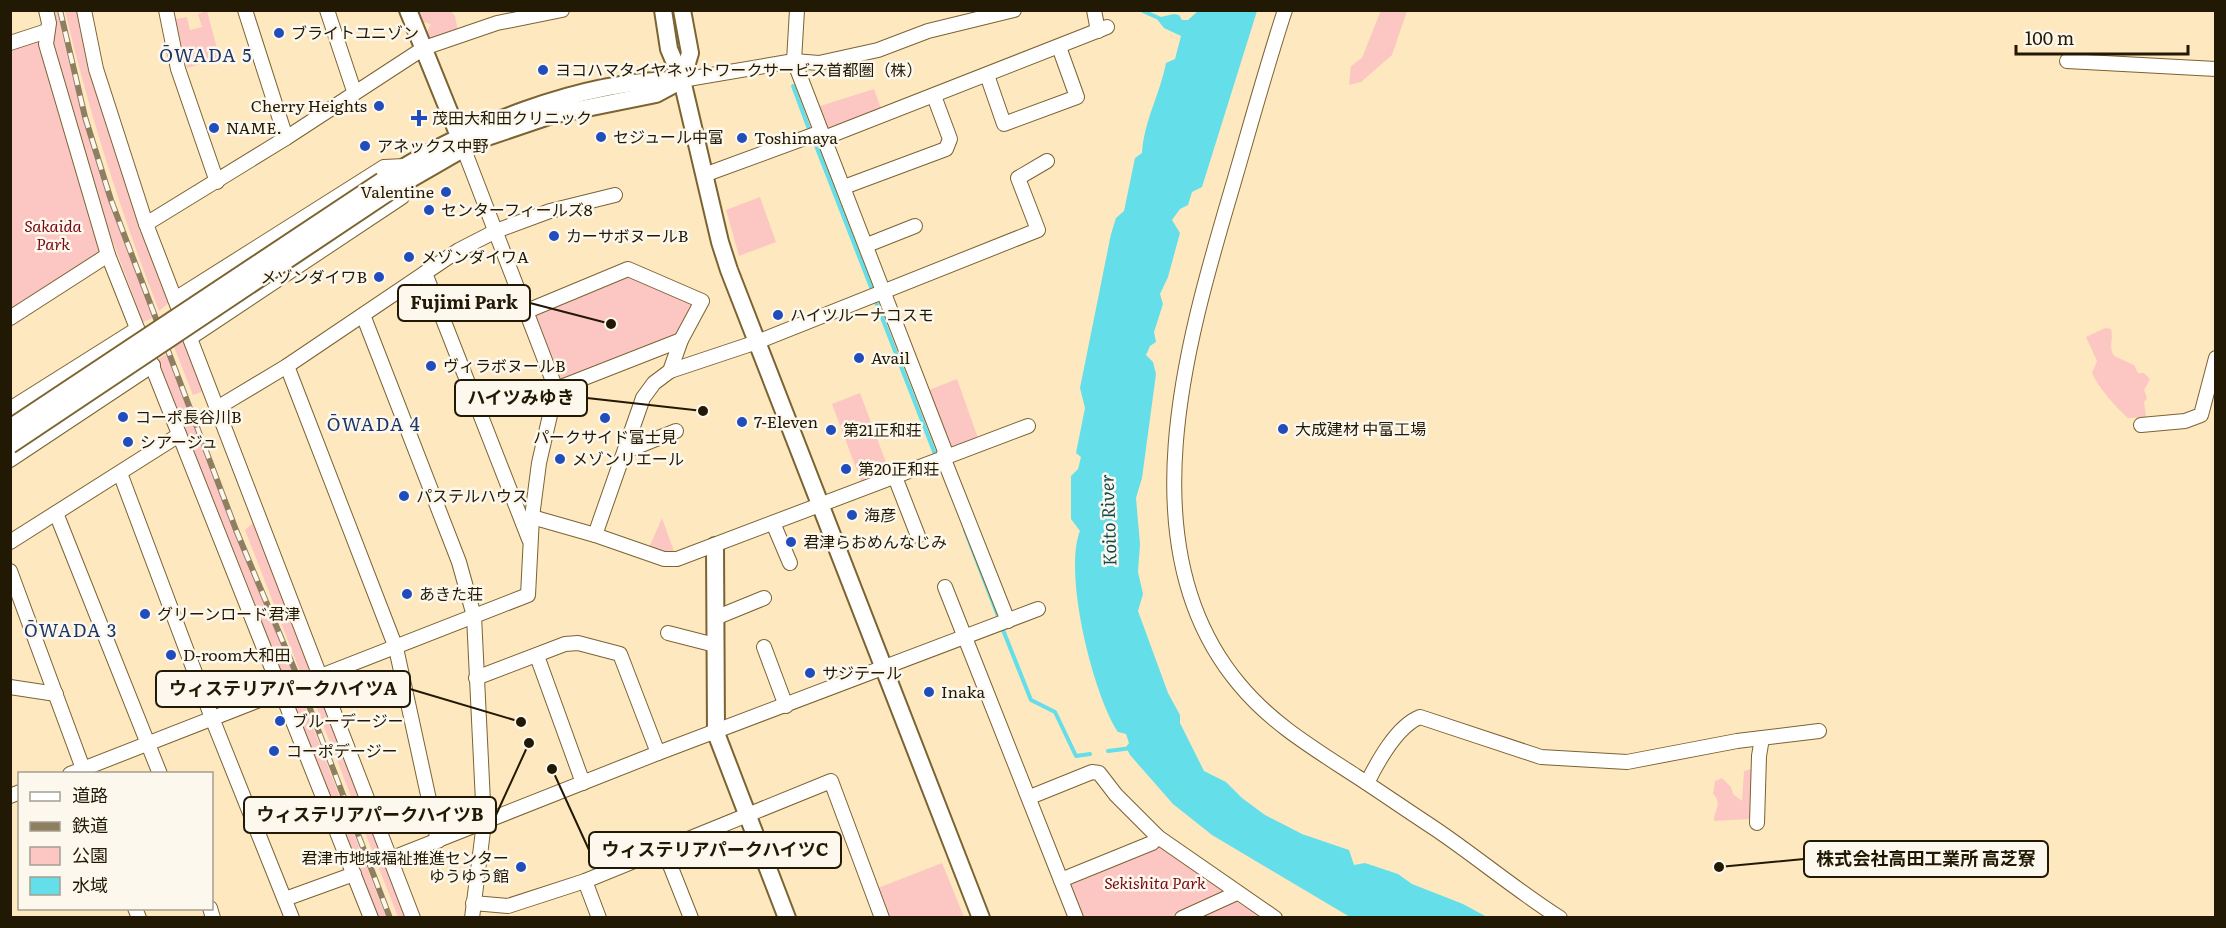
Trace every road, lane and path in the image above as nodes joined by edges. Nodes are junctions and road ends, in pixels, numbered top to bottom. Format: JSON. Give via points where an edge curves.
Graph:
{"nodes":[{"id":1,"x":46,"y":10,"type":"edge"},
{"id":2,"x":84,"y":10,"type":"edge"},
{"id":3,"x":166,"y":10,"type":"edge"},
{"id":4,"x":245,"y":10,"type":"edge"},
{"id":5,"x":327,"y":10,"type":"edge"},
{"id":6,"x":408,"y":10,"type":"edge"},
{"id":7,"x":562,"y":10,"type":"edge"},
{"id":8,"x":663,"y":10,"type":"edge"},
{"id":9,"x":682,"y":10,"type":"edge"},
{"id":10,"x":797,"y":10,"type":"edge"},
{"id":11,"x":1014,"y":10,"type":"edge"},
{"id":12,"x":1094,"y":10,"type":"edge"},
{"id":13,"x":1286,"y":10,"type":"edge"},
{"id":14,"x":47,"y":31,"type":"junction"},
{"id":15,"x":10,"y":43,"type":"edge"},
{"id":16,"x":1059,"y":47,"type":"junction"},
{"id":17,"x":424,"y":48,"type":"junction"},
{"id":18,"x":794,"y":61,"type":"junction"},
{"id":19,"x":2067,"y":61,"type":"dead end"},
{"id":20,"x":2216,"y":69,"type":"edge"},
{"id":21,"x":987,"y":75,"type":"junction"},
{"id":22,"x":682,"y":80,"type":"junction"},
{"id":23,"x":354,"y":91,"type":"junction"},
{"id":24,"x":934,"y":96,"type":"junction"},
{"id":25,"x":823,"y":135,"type":"junction"},
{"id":26,"x":286,"y":138,"type":"junction"},
{"id":27,"x":461,"y":142,"type":"junction"},
{"id":28,"x":1047,"y":161,"type":"dead end"},
{"id":29,"x":408,"y":173,"type":"junction"},
{"id":30,"x":704,"y":175,"type":"junction"},
{"id":31,"x":217,"y":182,"type":"junction"},
{"id":32,"x":387,"y":185,"type":"junction"},
{"id":33,"x":844,"y":187,"type":"junction"},
{"id":34,"x":615,"y":195,"type":"dead end"},
{"id":35,"x":146,"y":224,"type":"junction"},
{"id":36,"x":915,"y":226,"type":"dead end"},
{"id":37,"x":496,"y":231,"type":"junction"},
{"id":38,"x":867,"y":245,"type":"junction"},
{"id":39,"x":108,"y":255,"type":"junction"},
{"id":40,"x":425,"y":273,"type":"junction"},
{"id":41,"x":884,"y":290,"type":"junction"},
{"id":42,"x":175,"y":299,"type":"junction"},
{"id":43,"x":527,"y":311,"type":"junction"},
{"id":44,"x":363,"y":315,"type":"junction"},
{"id":45,"x":10,"y":318,"type":"edge"},
{"id":46,"x":137,"y":329,"type":"junction"},
{"id":47,"x":190,"y":338,"type":"junction"},
{"id":48,"x":681,"y":340,"type":"junction"},
{"id":49,"x":757,"y":342,"type":"junction"},
{"id":50,"x":2216,"y":358,"type":"edge"},
{"id":51,"x":153,"y":365,"type":"junction"},
{"id":52,"x":287,"y":366,"type":"junction"},
{"id":53,"x":670,"y":371,"type":"junction"},
{"id":54,"x":556,"y":388,"type":"junction"},
{"id":55,"x":217,"y":408,"type":"junction"},
{"id":56,"x":10,"y":409,"type":"edge"},
{"id":57,"x":2141,"y":424,"type":"dead end"},
{"id":58,"x":1028,"y":426,"type":"dead end"},
{"id":59,"x":10,"y":428,"type":"edge"},
{"id":60,"x":676,"y":431,"type":"dead end"},
{"id":61,"x":179,"y":435,"type":"junction"},
{"id":62,"x":10,"y":445,"type":"edge"},
{"id":63,"x":626,"y":451,"type":"junction"},
{"id":64,"x":943,"y":457,"type":"junction"},
{"id":65,"x":10,"y":460,"type":"edge"},
{"id":66,"x":120,"y":473,"type":"junction"},
{"id":67,"x":895,"y":477,"type":"junction"},
{"id":68,"x":820,"y":505,"type":"junction"},
{"id":69,"x":56,"y":513,"type":"junction"},
{"id":70,"x":532,"y":517,"type":"junction"},
{"id":71,"x":773,"y":523,"type":"junction"},
{"id":72,"x":596,"y":535,"type":"junction"},
{"id":73,"x":918,"y":536,"type":"dead end"},
{"id":74,"x":10,"y":542,"type":"edge"},
{"id":75,"x":530,"y":543,"type":"junction"},
{"id":76,"x":715,"y":546,"type":"junction"},
{"id":77,"x":790,"y":563,"type":"dead end"},
{"id":78,"x":10,"y":571,"type":"edge"},
{"id":79,"x":945,"y":587,"type":"dead end"},
{"id":80,"x":764,"y":598,"type":"dead end"},
{"id":81,"x":1038,"y":609,"type":"dead end"},
{"id":82,"x":474,"y":616,"type":"junction"},
{"id":83,"x":715,"y":618,"type":"junction"},
{"id":84,"x":1008,"y":621,"type":"junction"},
{"id":85,"x":668,"y":633,"type":"dead end"},
{"id":86,"x":965,"y":636,"type":"junction"},
{"id":87,"x":716,"y":645,"type":"junction"},
{"id":88,"x":764,"y":647,"type":"dead end"},
{"id":89,"x":396,"y":648,"type":"junction"},
{"id":90,"x":537,"y":656,"type":"junction"},
{"id":91,"x":884,"y":668,"type":"junction"},
{"id":92,"x":322,"y":677,"type":"junction"},
{"id":93,"x":476,"y":678,"type":"junction"},
{"id":94,"x":10,"y":687,"type":"edge"},
{"id":95,"x":282,"y":692,"type":"junction"},
{"id":96,"x":56,"y":694,"type":"junction"},
{"id":97,"x":786,"y":706,"type":"junction"},
{"id":98,"x":212,"y":718,"type":"junction"},
{"id":99,"x":1820,"y":731,"type":"dead end"},
{"id":100,"x":716,"y":733,"type":"junction"},
{"id":101,"x":1762,"y":738,"type":"junction"},
{"id":102,"x":148,"y":743,"type":"junction"},
{"id":103,"x":658,"y":753,"type":"junction"},
{"id":104,"x":84,"y":771,"type":"edge"},
{"id":105,"x":159,"y":772,"type":"edge"},
{"id":106,"x":583,"y":783,"type":"junction"},
{"id":107,"x":1367,"y":783,"type":"junction"},
{"id":108,"x":1030,"y":797,"type":"junction"},
{"id":109,"x":747,"y":814,"type":"junction"},
{"id":110,"x":483,"y":823,"type":"junction"},
{"id":111,"x":1757,"y":823,"type":"dead end"},
{"id":112,"x":1158,"y":837,"type":"junction"},
{"id":113,"x":438,"y":841,"type":"junction"},
{"id":114,"x":664,"y":850,"type":"junction"},
{"id":115,"x":390,"y":859,"type":"junction"},
{"id":116,"x":354,"y":874,"type":"junction"},
{"id":117,"x":1061,"y":880,"type":"junction"},
{"id":118,"x":585,"y":881,"type":"junction"},
{"id":119,"x":1237,"y":893,"type":"junction"},
{"id":120,"x":285,"y":899,"type":"junction"},
{"id":121,"x":473,"y":903,"type":"junction"},
{"id":122,"x":510,"y":912,"type":"edge"},
{"id":123,"x":292,"y":918,"type":"edge"},
{"id":124,"x":371,"y":918,"type":"edge"},
{"id":125,"x":413,"y":918,"type":"edge"},
{"id":126,"x":472,"y":918,"type":"edge"},
{"id":127,"x":599,"y":918,"type":"edge"},
{"id":128,"x":691,"y":918,"type":"edge"},
{"id":129,"x":787,"y":918,"type":"edge"},
{"id":130,"x":882,"y":918,"type":"edge"},
{"id":131,"x":981,"y":918,"type":"edge"},
{"id":132,"x":1076,"y":918,"type":"edge"},
{"id":133,"x":1182,"y":918,"type":"edge"},
{"id":134,"x":1275,"y":918,"type":"edge"},
{"id":135,"x":1560,"y":918,"type":"edge"}],
"edges":[{"from":1,"to":14,"type":"street"},
{"from":2,"to":35,"type":"street","via":[[96,69]]},
{"from":3,"to":31,"type":"street","via":[[178,69]]},
{"from":4,"to":26,"type":"street"},
{"from":5,"to":23,"type":"street"},
{"from":6,"to":17,"type":"street"},
{"from":7,"to":17,"type":"street","via":[[497,23]]},
{"from":8,"to":22,"type":"street","via":[[669,49]]},
{"from":9,"to":22,"type":"street","via":[[690,53]]},
{"from":10,"to":18,"type":"street"},
{"from":11,"to":18,"type":"street","via":[[928,31],[868,52],[819,63]]},
{"from":12,"to":16,"type":"street","via":[[1102,29]]},
{"from":13,"to":107,"type":"street","via":[[1218,236],[1190,354],[1174,455],[1174,510],[1191,595],[1218,657],[1252,699],[1285,729]]},
{"from":14,"to":15,"type":"street"},
{"from":14,"to":39,"type":"street","via":[[45,44]]},
{"from":16,"to":21,"type":"street"},
{"from":16,"to":21,"type":"street","via":[[1077,97],[1004,124]]},
{"from":17,"to":23,"type":"street"},
{"from":17,"to":27,"type":"street"},
{"from":18,"to":22,"type":"street"},
{"from":18,"to":25,"type":"street"},
{"from":19,"to":20,"type":"street"},
{"from":21,"to":24,"type":"street"},
{"from":22,"to":27,"type":"street","via":[[653,80],[555,101],[492,123]]},
{"from":22,"to":30,"type":"street"},
{"from":23,"to":26,"type":"street"},
{"from":24,"to":25,"type":"street"},
{"from":24,"to":33,"type":"street","via":[[950,139],[946,149]]},
{"from":25,"to":30,"type":"street"},
{"from":25,"to":33,"type":"street"},
{"from":26,"to":31,"type":"street"},
{"from":27,"to":29,"type":"street"},
{"from":27,"to":37,"type":"street"},
{"from":28,"to":41,"type":"street","via":[[1018,177],[1038,230]]},
{"from":29,"to":32,"type":"street"},
{"from":29,"to":42,"type":"street","via":[[384,167]]},
{"from":29,"to":47,"type":"street","via":[[402,197]]},
{"from":30,"to":49,"type":"street","via":[[720,242]]},
{"from":31,"to":35,"type":"street"},
{"from":32,"to":59,"type":"street","bridge":true},
{"from":32,"to":62,"type":"street","bridge":true},
{"from":33,"to":38,"type":"street"},
{"from":34,"to":37,"type":"street","via":[[550,210]]},
{"from":35,"to":42,"type":"street"},
{"from":36,"to":38,"type":"street"},
{"from":37,"to":40,"type":"street"},
{"from":37,"to":43,"type":"street"},
{"from":38,"to":41,"type":"street"},
{"from":39,"to":45,"type":"street"},
{"from":39,"to":46,"type":"street"},
{"from":40,"to":44,"type":"street"},
{"from":40,"to":75,"type":"street"},
{"from":41,"to":49,"type":"street"},
{"from":41,"to":64,"type":"street","via":[[945,451]]},
{"from":42,"to":47,"type":"street"},
{"from":43,"to":48,"type":"street","via":[[628,269],[702,301]]},
{"from":43,"to":54,"type":"street"},
{"from":44,"to":52,"type":"street"},
{"from":44,"to":82,"type":"street","via":[[459,562]]},
{"from":46,"to":51,"type":"street"},
{"from":46,"to":56,"type":"street"},
{"from":47,"to":55,"type":"street"},
{"from":48,"to":53,"type":"street"},
{"from":48,"to":54,"type":"street"},
{"from":49,"to":53,"type":"street"},
{"from":49,"to":68,"type":"street"},
{"from":50,"to":57,"type":"street","via":[[2201,416]]},
{"from":51,"to":61,"type":"street"},
{"from":51,"to":65,"type":"street"},
{"from":52,"to":55,"type":"street"},
{"from":52,"to":89,"type":"street"},
{"from":53,"to":63,"type":"street","via":[[654,383],[644,398]]},
{"from":54,"to":70,"type":"street"},
{"from":55,"to":92,"type":"street"},
{"from":58,"to":64,"type":"street"},
{"from":60,"to":63,"type":"street"},
{"from":61,"to":66,"type":"street"},
{"from":61,"to":95,"type":"street"},
{"from":63,"to":72,"type":"street"},
{"from":64,"to":67,"type":"street"},
{"from":64,"to":84,"type":"street"},
{"from":66,"to":69,"type":"street"},
{"from":66,"to":98,"type":"street"},
{"from":67,"to":68,"type":"street"},
{"from":67,"to":73,"type":"street"},
{"from":68,"to":71,"type":"street"},
{"from":68,"to":91,"type":"street"},
{"from":69,"to":74,"type":"street"},
{"from":69,"to":102,"type":"street"},
{"from":70,"to":72,"type":"street"},
{"from":70,"to":75,"type":"street"},
{"from":71,"to":76,"type":"street"},
{"from":71,"to":77,"type":"street"},
{"from":72,"to":76,"type":"street","via":[[664,558],[677,559]]},
{"from":75,"to":82,"type":"street","via":[[528,595]]},
{"from":76,"to":83,"type":"street"},
{"from":78,"to":96,"type":"street"},
{"from":79,"to":86,"type":"street"},
{"from":80,"to":83,"type":"street"},
{"from":81,"to":84,"type":"street"},
{"from":82,"to":89,"type":"street"},
{"from":82,"to":93,"type":"street"},
{"from":83,"to":87,"type":"street"},
{"from":84,"to":86,"type":"street"},
{"from":85,"to":87,"type":"street"},
{"from":86,"to":91,"type":"street"},
{"from":86,"to":108,"type":"street"},
{"from":87,"to":100,"type":"street"},
{"from":88,"to":97,"type":"street"},
{"from":89,"to":92,"type":"street"},
{"from":89,"to":113,"type":"street"},
{"from":90,"to":93,"type":"street"},
{"from":90,"to":103,"type":"street","via":[[578,643],[620,654]]},
{"from":90,"to":106,"type":"street"},
{"from":91,"to":97,"type":"street"},
{"from":91,"to":131,"type":"street"},
{"from":92,"to":95,"type":"street"},
{"from":92,"to":115,"type":"street"},
{"from":93,"to":110,"type":"street"},
{"from":94,"to":96,"type":"street"},
{"from":95,"to":98,"type":"street"},
{"from":95,"to":116,"type":"street"},
{"from":96,"to":104,"type":"street"},
{"from":97,"to":100,"type":"street"},
{"from":98,"to":102,"type":"street"},
{"from":98,"to":120,"type":"street"},
{"from":99,"to":101,"type":"street"},
{"from":100,"to":103,"type":"street"},
{"from":100,"to":109,"type":"street"},
{"from":101,"to":107,"type":"street","via":[[1627,762],[1541,757],[1420,717],[1410,721]]},
{"from":101,"to":111,"type":"street"},
{"from":102,"to":104,"type":"street"},
{"from":102,"to":105,"type":"street"},
{"from":103,"to":106,"type":"street"},
{"from":106,"to":110,"type":"street"},
{"from":107,"to":135,"type":"street"},
{"from":108,"to":112,"type":"street","via":[[1092,772],[1099,773]]},
{"from":108,"to":117,"type":"street"},
{"from":109,"to":114,"type":"street"},
{"from":109,"to":129,"type":"street"},
{"from":109,"to":130,"type":"street","via":[[831,781]]},
{"from":110,"to":113,"type":"street"},
{"from":110,"to":121,"type":"street"},
{"from":112,"to":117,"type":"street","via":[[1152,843]]},
{"from":112,"to":119,"type":"street"},
{"from":113,"to":115,"type":"street"},
{"from":114,"to":118,"type":"street"},
{"from":114,"to":128,"type":"street"},
{"from":115,"to":125,"type":"street"},
{"from":116,"to":120,"type":"street"},
{"from":116,"to":124,"type":"street"},
{"from":117,"to":132,"type":"street"},
{"from":118,"to":122,"type":"street"},
{"from":118,"to":127,"type":"street"},
{"from":119,"to":133,"type":"street"},
{"from":119,"to":134,"type":"street"},
{"from":120,"to":123,"type":"street"},
{"from":121,"to":122,"type":"street"},
{"from":121,"to":126,"type":"street"}]}
